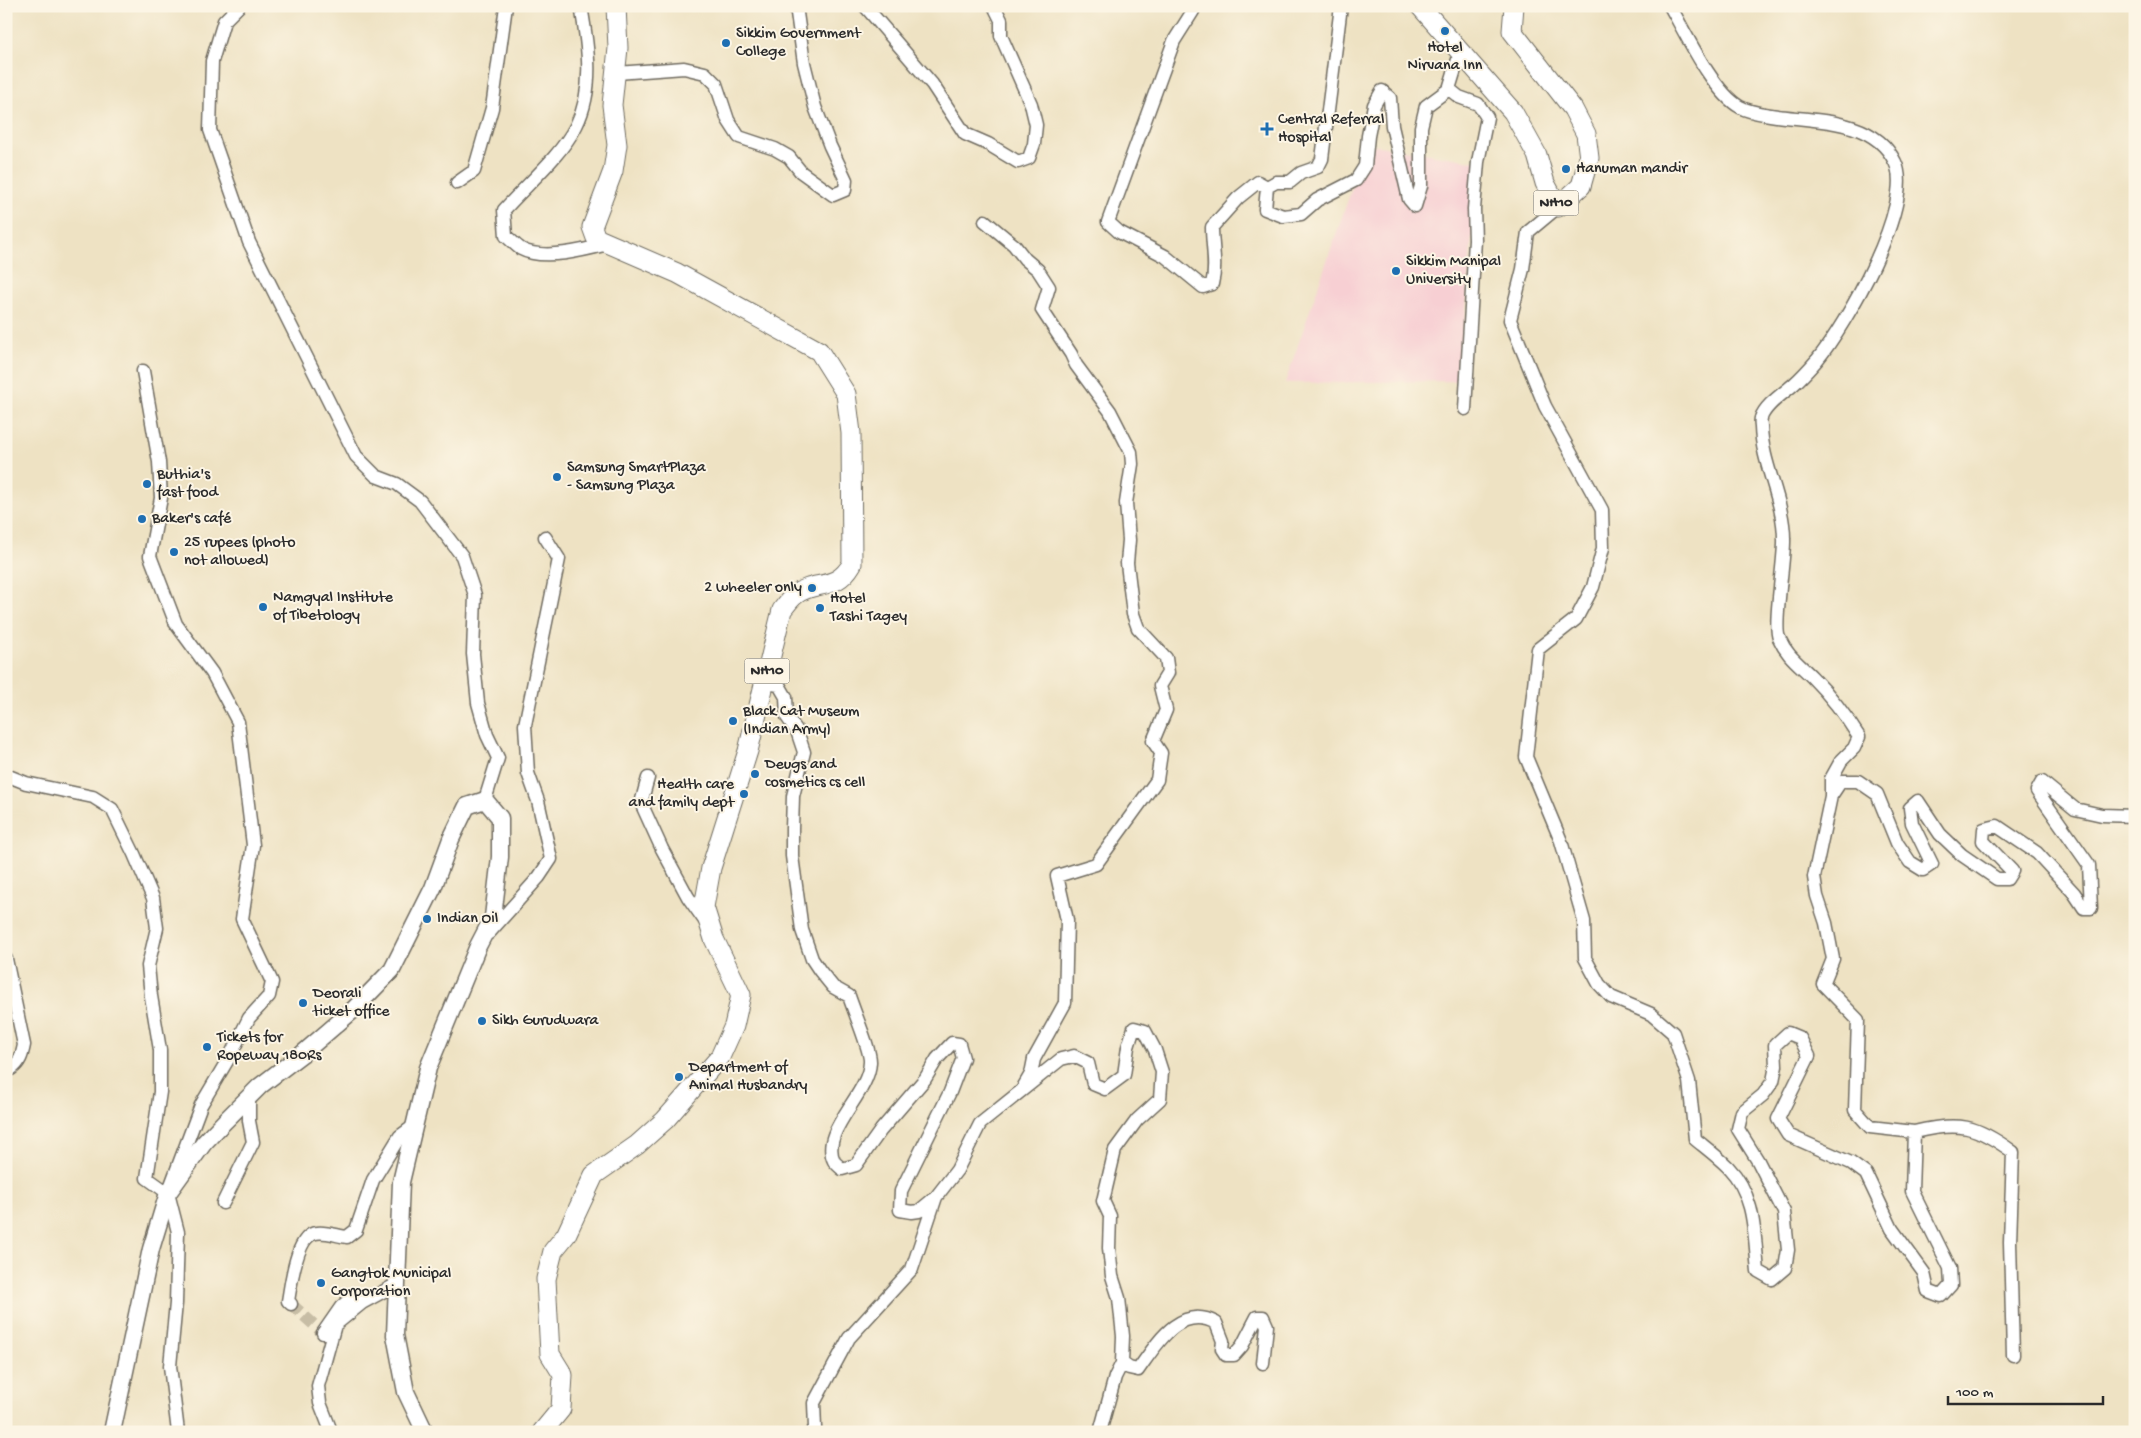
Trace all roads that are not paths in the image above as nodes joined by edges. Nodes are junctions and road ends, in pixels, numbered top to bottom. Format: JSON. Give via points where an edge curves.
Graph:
{"nodes":[{"id":1,"x":239,"y":6,"type":"edge"},
{"id":2,"x":506,"y":6,"type":"edge"},
{"id":3,"x":581,"y":6,"type":"edge"},
{"id":4,"x":616,"y":6,"type":"edge"},
{"id":5,"x":796,"y":6,"type":"edge"},
{"id":6,"x":865,"y":6,"type":"edge"},
{"id":7,"x":994,"y":6,"type":"edge"},
{"id":8,"x":1192,"y":6,"type":"edge"},
{"id":9,"x":1341,"y":6,"type":"edge"},
{"id":10,"x":1420,"y":6,"type":"edge"},
{"id":11,"x":1514,"y":6,"type":"edge"},
{"id":12,"x":1670,"y":6,"type":"edge"},
{"id":13,"x":1460,"y":52,"type":"junction"},
{"id":14,"x":617,"y":73,"type":"junction"},
{"id":15,"x":1449,"y":89,"type":"junction"},
{"id":16,"x":457,"y":183,"type":"dead end"},
{"id":17,"x":1267,"y":187,"type":"junction"},
{"id":18,"x":1558,"y":207,"type":"junction"},
{"id":19,"x":985,"y":221,"type":"dead end"},
{"id":20,"x":608,"y":244,"type":"junction"},
{"id":21,"x":144,"y":371,"type":"dead end"},
{"id":22,"x":1465,"y":409,"type":"dead end"},
{"id":23,"x":545,"y":538,"type":"dead end"},
{"id":24,"x":765,"y":683,"type":"junction"},
{"id":25,"x":6,"y":775,"type":"edge"},
{"id":26,"x":648,"y":778,"type":"dead end"},
{"id":27,"x":1831,"y":796,"type":"junction"},
{"id":28,"x":485,"y":800,"type":"junction"},
{"id":29,"x":2135,"y":816,"type":"edge"},
{"id":30,"x":710,"y":929,"type":"junction"},
{"id":31,"x":478,"y":946,"type":"junction"},
{"id":32,"x":6,"y":959,"type":"edge"},
{"id":33,"x":6,"y":1067,"type":"edge"},
{"id":34,"x":1021,"y":1091,"type":"junction"},
{"id":35,"x":249,"y":1097,"type":"junction"},
{"id":36,"x":415,"y":1126,"type":"junction"},
{"id":37,"x":1914,"y":1132,"type":"junction"},
{"id":38,"x":168,"y":1192,"type":"junction"},
{"id":39,"x":936,"y":1197,"type":"junction"},
{"id":40,"x":223,"y":1202,"type":"dead end"},
{"id":41,"x":397,"y":1284,"type":"junction"},
{"id":42,"x":362,"y":1303,"type":"junction"},
{"id":43,"x":291,"y":1304,"type":"dead end"},
{"id":44,"x":322,"y":1333,"type":"dead end"},
{"id":45,"x":2013,"y":1355,"type":"dead end"},
{"id":46,"x":1122,"y":1363,"type":"junction"},
{"id":47,"x":1263,"y":1363,"type":"dead end"},
{"id":48,"x":331,"y":1431,"type":"edge"},
{"id":49,"x":112,"y":1432,"type":"edge"},
{"id":50,"x":178,"y":1432,"type":"edge"},
{"id":51,"x":425,"y":1432,"type":"edge"},
{"id":52,"x":542,"y":1432,"type":"edge"},
{"id":53,"x":812,"y":1432,"type":"edge"},
{"id":54,"x":1100,"y":1432,"type":"edge"}],
"edges":[{"from":1,"to":28,"type":"street","via":[[224,21],[212,61],[210,130],[249,242],[356,456],[376,476],[397,484],[420,501],[462,556],[475,595],[473,654],[478,703],[498,758]]},
{"from":2,"to":16,"type":"street","via":[[492,108],[474,171]]},
{"from":3,"to":20,"type":"street","via":[[588,49],[587,93],[576,126],[553,158],[504,210],[506,236],[522,250],[549,255]]},
{"from":4,"to":14,"type":"highway","number":"NH10"},
{"from":5,"to":14,"type":"street","via":[[804,63],[815,107],[846,180],[845,190],[832,195],[775,148],[739,137],[728,120],[716,84],[705,73],[684,68]]},
{"from":6,"to":7,"type":"street","via":[[932,84],[965,134],[1018,162],[1029,158],[1036,125],[1031,104],[1001,36],[1001,20]]},
{"from":8,"to":17,"type":"street","via":[[1193,11],[1174,41],[1108,222],[1119,232],[1165,256],[1203,287],[1212,284],[1216,272],[1212,228],[1238,198],[1258,182]]},
{"from":9,"to":17,"type":"street","via":[[1322,159],[1318,167],[1301,173],[1290,182],[1276,182]]},
{"from":10,"to":13,"type":"highway","number":"NH10"},
{"from":11,"to":18,"type":"highway","number":"NH10","via":[[1512,31],[1573,109],[1586,134],[1589,158],[1581,186]]},
{"from":12,"to":27,"type":"street","via":[[1720,91],[1741,108],[1855,126],[1881,142],[1896,162],[1900,185],[1895,212],[1866,280],[1818,360],[1775,399],[1761,418],[1761,444],[1781,512],[1784,538],[1777,634],[1787,654],[1849,719],[1859,737],[1831,779]]},
{"from":13,"to":15,"type":"street"},
{"from":13,"to":18,"type":"highway","number":"NH10","via":[[1513,112],[1537,155],[1545,182]]},
{"from":14,"to":20,"type":"highway","number":"NH10","via":[[612,105],[617,145],[613,171],[592,227],[596,238]]},
{"from":15,"to":17,"type":"street","via":[[1426,106],[1421,127],[1421,186],[1415,206],[1409,199],[1392,126],[1390,98],[1382,91],[1374,105],[1365,166],[1356,180],[1316,200],[1301,214],[1283,216],[1265,209]]},
{"from":15,"to":22,"type":"street","via":[[1459,97],[1478,104],[1486,117],[1474,209]]},
{"from":18,"to":37,"type":"street","via":[[1528,232],[1523,269],[1510,320],[1545,406],[1602,510],[1603,548],[1593,587],[1576,619],[1538,649],[1526,757],[1561,841],[1584,920],[1585,958],[1599,984],[1611,997],[1651,1014],[1673,1034],[1689,1081],[1695,1139],[1728,1167],[1744,1188],[1753,1212],[1758,1272],[1772,1279],[1785,1268],[1788,1250],[1784,1212],[1738,1128],[1742,1112],[1764,1095],[1773,1081],[1775,1046],[1788,1033],[1800,1038],[1810,1056],[1778,1119],[1788,1135],[1851,1163],[1866,1174],[1892,1229],[1924,1273],[1928,1291],[1941,1296],[1951,1285],[1950,1268],[1912,1191]]},
{"from":19,"to":34,"type":"street","via":[[1014,245],[1049,287],[1042,310],[1076,365],[1110,411],[1131,452],[1126,502],[1127,563],[1133,614],[1138,628],[1166,658],[1168,673],[1160,686],[1166,710],[1153,742],[1161,753],[1157,780],[1096,864],[1057,876],[1067,920],[1065,1004],[1034,1059],[1031,1074]]},
{"from":20,"to":24,"type":"highway","number":"NH10","via":[[677,273],[819,351],[846,394],[851,433],[852,564],[845,576],[796,594],[782,610]]},
{"from":21,"to":38,"type":"street","via":[[159,462],[160,498],[150,556],[176,624],[212,673],[238,722],[253,845],[242,919],[272,982],[268,996],[249,1018],[202,1105]]},
{"from":23,"to":31,"type":"street","via":[[560,559],[525,725],[528,773],[551,859]]},
{"from":24,"to":30,"type":"highway","number":"NH10","via":[[748,751],[711,868],[704,907]]},
{"from":24,"to":39,"type":"street","via":[[779,685],[786,698],[788,717],[804,752],[793,796],[792,829],[792,856],[802,930],[812,960],[833,987],[849,996],[871,1060],[868,1078],[841,1119],[832,1142],[834,1160],[842,1169],[856,1165],[925,1079],[937,1059],[952,1043],[959,1044],[963,1058],[950,1092],[901,1191],[900,1210],[920,1211]]},
{"from":25,"to":38,"type":"street","via":[[26,783],[93,798],[112,809],[153,898],[157,928],[148,966],[160,1050],[160,1092],[148,1178]]},
{"from":26,"to":30,"type":"street","via":[[641,803],[688,897]]},
{"from":27,"to":29,"type":"street","via":[[1841,781],[1858,781],[1877,794],[1897,843],[1910,862],[1923,870],[1932,864],[1912,823],[1910,808],[1918,801],[1940,834],[1962,855],[1997,879],[2007,879],[2012,871],[1983,841],[1984,829],[1997,826],[2037,853],[2084,908],[2091,908],[2090,865],[2037,790],[2042,782],[2075,809],[2102,815]]},
{"from":27,"to":37,"type":"street","via":[[1814,877],[1833,959],[1823,984],[1858,1020],[1856,1110],[1870,1126]]},
{"from":28,"to":31,"type":"main road","via":[[500,818],[500,857],[493,917]]},
{"from":28,"to":35,"type":"main road","via":[[467,806],[433,888],[392,970],[345,1017]]},
{"from":30,"to":52,"type":"highway","number":"NH10","via":[[741,995],[734,1026],[720,1057],[665,1120],[594,1174],[566,1235],[553,1250],[546,1279],[549,1345],[550,1354],[563,1375],[561,1409]]},
{"from":31,"to":36,"type":"main road","via":[[428,1068]]},
{"from":32,"to":33,"type":"street","via":[[24,1045],[16,1066]]},
{"from":34,"to":39,"type":"street","via":[[980,1124],[957,1170]]},
{"from":34,"to":46,"type":"street","via":[[1061,1059],[1074,1056],[1088,1063],[1093,1084],[1105,1089],[1124,1075],[1134,1028],[1145,1031],[1155,1050],[1162,1072],[1160,1099],[1137,1120],[1115,1150],[1103,1201],[1110,1216],[1109,1248],[1112,1276],[1119,1298]]},
{"from":35,"to":38,"type":"main road","via":[[204,1143]]},
{"from":35,"to":40,"type":"street","via":[[253,1142]]},
{"from":36,"to":41,"type":"main road","via":[[401,1182]]},
{"from":36,"to":43,"type":"street","via":[[400,1136],[373,1180],[356,1230],[347,1237],[315,1232],[298,1251],[288,1301]]},
{"from":37,"to":45,"type":"street","via":[[1937,1126],[1963,1126],[1990,1135],[2013,1152],[2010,1242]]},
{"from":38,"to":49,"type":"main road","via":[[151,1249]]},
{"from":38,"to":50,"type":"street","via":[[178,1232],[170,1366]]},
{"from":39,"to":53,"type":"street","via":[[912,1269],[849,1338],[814,1403],[815,1428]]},
{"from":41,"to":42,"type":"street"},
{"from":41,"to":51,"type":"main road","via":[[395,1335],[406,1392]]},
{"from":42,"to":44,"type":"street","via":[[351,1298],[341,1306]]},
{"from":42,"to":48,"type":"street","via":[[335,1325],[318,1386],[320,1403]]},
{"from":46,"to":47,"type":"street","via":[[1138,1370],[1167,1330],[1197,1317],[1216,1323],[1223,1341],[1222,1349],[1226,1355],[1234,1355],[1257,1317],[1263,1317],[1267,1326]]},
{"from":46,"to":54,"type":"street"}]}
